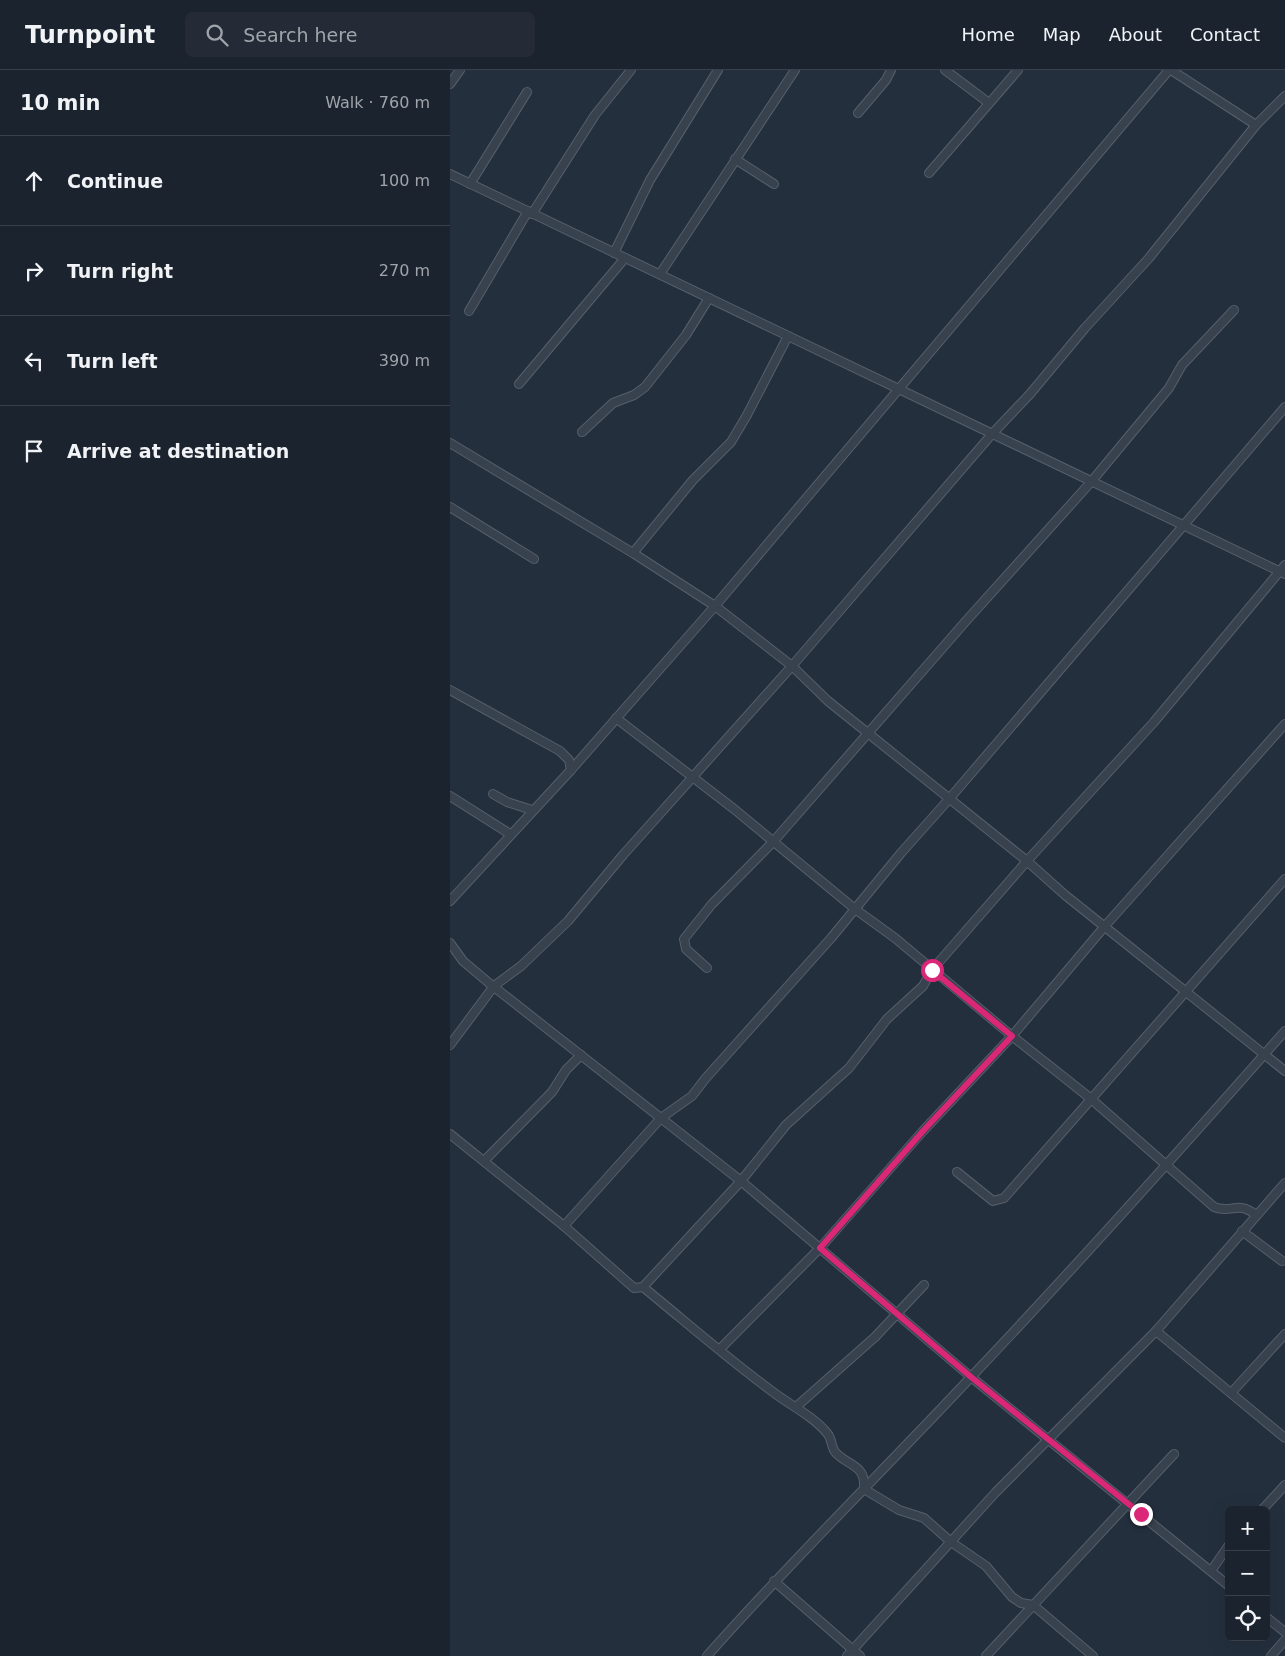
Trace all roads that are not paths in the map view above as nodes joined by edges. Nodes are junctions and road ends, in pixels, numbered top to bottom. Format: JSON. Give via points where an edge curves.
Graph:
{"nodes":[{"id":1,"x":460,"y":70,"type":"edge"},
{"id":2,"x":631,"y":70,"type":"edge"},
{"id":3,"x":718,"y":70,"type":"edge"},
{"id":4,"x":795,"y":70,"type":"edge"},
{"id":5,"x":891,"y":70,"type":"edge"},
{"id":6,"x":945,"y":70,"type":"edge"},
{"id":7,"x":1018,"y":70,"type":"edge"},
{"id":8,"x":1170,"y":70,"type":"edge"},
{"id":9,"x":450,"y":84,"type":"edge"},
{"id":10,"x":528,"y":92,"type":"dead end"},
{"id":11,"x":1285,"y":96,"type":"edge"},
{"id":12,"x":988,"y":103,"type":"junction"},
{"id":13,"x":858,"y":113,"type":"dead end"},
{"id":14,"x":1256,"y":125,"type":"junction"},
{"id":15,"x":735,"y":159,"type":"junction"},
{"id":16,"x":929,"y":173,"type":"dead end"},
{"id":17,"x":450,"y":174,"type":"edge"},
{"id":18,"x":470,"y":184,"type":"junction"},
{"id":19,"x":774,"y":184,"type":"dead end"},
{"id":20,"x":530,"y":213,"type":"junction"},
{"id":21,"x":614,"y":253,"type":"junction"},
{"id":22,"x":625,"y":258,"type":"junction"},
{"id":23,"x":660,"y":274,"type":"junction"},
{"id":24,"x":709,"y":298,"type":"junction"},
{"id":25,"x":1234,"y":310,"type":"dead end"},
{"id":26,"x":469,"y":311,"type":"dead end"},
{"id":27,"x":788,"y":336,"type":"junction"},
{"id":28,"x":519,"y":384,"type":"dead end"},
{"id":29,"x":898,"y":389,"type":"junction"},
{"id":30,"x":1285,"y":408,"type":"edge"},
{"id":31,"x":582,"y":432,"type":"dead end"},
{"id":32,"x":992,"y":434,"type":"junction"},
{"id":33,"x":450,"y":443,"type":"edge"},
{"id":34,"x":1091,"y":482,"type":"junction"},
{"id":35,"x":450,"y":507,"type":"edge"},
{"id":36,"x":1182,"y":526,"type":"junction"},
{"id":37,"x":632,"y":553,"type":"junction"},
{"id":38,"x":534,"y":559,"type":"dead end"},
{"id":39,"x":1285,"y":565,"type":"edge"},
{"id":40,"x":1282,"y":573,"type":"edge"},
{"id":41,"x":715,"y":606,"type":"junction"},
{"id":42,"x":792,"y":666,"type":"junction"},
{"id":43,"x":450,"y":690,"type":"edge"},
{"id":44,"x":616,"y":718,"type":"junction"},
{"id":45,"x":1285,"y":724,"type":"edge"},
{"id":46,"x":870,"y":733,"type":"junction"},
{"id":47,"x":571,"y":770,"type":"junction"},
{"id":48,"x":692,"y":778,"type":"junction"},
{"id":49,"x":493,"y":794,"type":"dead end"},
{"id":50,"x":450,"y":796,"type":"edge"},
{"id":51,"x":950,"y":798,"type":"junction"},
{"id":52,"x":532,"y":810,"type":"junction"},
{"id":53,"x":510,"y":834,"type":"junction"},
{"id":54,"x":773,"y":842,"type":"junction"},
{"id":55,"x":1027,"y":861,"type":"junction"},
{"id":56,"x":1285,"y":879,"type":"edge"},
{"id":57,"x":450,"y":901,"type":"edge"},
{"id":58,"x":855,"y":909,"type":"junction"},
{"id":59,"x":1105,"y":926,"type":"junction"},
{"id":60,"x":450,"y":943,"type":"edge"},
{"id":61,"x":707,"y":968,"type":"dead end"},
{"id":62,"x":932,"y":970,"type":"junction"},
{"id":63,"x":494,"y":986,"type":"junction"},
{"id":64,"x":1185,"y":991,"type":"junction"},
{"id":65,"x":1285,"y":1031,"type":"edge"},
{"id":66,"x":1012,"y":1036,"type":"junction"},
{"id":67,"x":450,"y":1045,"type":"edge"},
{"id":68,"x":1264,"y":1054,"type":"junction"},
{"id":69,"x":581,"y":1055,"type":"junction"},
{"id":70,"x":1285,"y":1071,"type":"edge"},
{"id":71,"x":1090,"y":1098,"type":"junction"},
{"id":72,"x":661,"y":1118,"type":"junction"},
{"id":73,"x":450,"y":1134,"type":"edge"},
{"id":74,"x":485,"y":1160,"type":"junction"},
{"id":75,"x":1167,"y":1166,"type":"junction"},
{"id":76,"x":957,"y":1172,"type":"dead end"},
{"id":77,"x":741,"y":1181,"type":"junction"},
{"id":78,"x":1285,"y":1183,"type":"edge"},
{"id":79,"x":1256,"y":1215,"type":"junction"},
{"id":80,"x":564,"y":1226,"type":"junction"},
{"id":81,"x":1242,"y":1231,"type":"junction"},
{"id":82,"x":820,"y":1248,"type":"junction"},
{"id":83,"x":1282,"y":1261,"type":"dead end"},
{"id":84,"x":924,"y":1285,"type":"dead end"},
{"id":85,"x":643,"y":1287,"type":"junction"},
{"id":86,"x":898,"y":1314,"type":"junction"},
{"id":87,"x":1156,"y":1330,"type":"junction"},
{"id":88,"x":1285,"y":1334,"type":"edge"},
{"id":89,"x":720,"y":1349,"type":"junction"},
{"id":90,"x":971,"y":1377,"type":"junction"},
{"id":91,"x":1232,"y":1392,"type":"junction"},
{"id":92,"x":796,"y":1407,"type":"junction"},
{"id":93,"x":1285,"y":1438,"type":"edge"},
{"id":94,"x":1048,"y":1439,"type":"junction"},
{"id":95,"x":1174,"y":1454,"type":"dead end"},
{"id":96,"x":1285,"y":1485,"type":"edge"},
{"id":97,"x":864,"y":1489,"type":"junction"},
{"id":98,"x":1127,"y":1502,"type":"junction"},
{"id":99,"x":1266,"y":1506,"type":"edge"},
{"id":100,"x":951,"y":1542,"type":"junction"},
{"id":101,"x":1225,"y":1551,"type":"edge"},
{"id":102,"x":1211,"y":1571,"type":"junction"},
{"id":103,"x":774,"y":1581,"type":"junction"},
{"id":104,"x":1225,"y":1583,"type":"edge"},
{"id":105,"x":1033,"y":1605,"type":"junction"},
{"id":106,"x":1270,"y":1619,"type":"edge"},
{"id":107,"x":1285,"y":1632,"type":"edge"},
{"id":108,"x":1285,"y":1640,"type":"edge"},
{"id":109,"x":853,"y":1649,"type":"junction"},
{"id":110,"x":707,"y":1656,"type":"edge"},
{"id":111,"x":847,"y":1656,"type":"edge"},
{"id":112,"x":860,"y":1656,"type":"edge"},
{"id":113,"x":986,"y":1656,"type":"edge"},
{"id":114,"x":1093,"y":1656,"type":"edge"},
{"id":115,"x":1271,"y":1656,"type":"edge"}],
"edges":[{"from":1,"to":9,"type":"street"},
{"from":2,"to":20,"type":"street","via":[[595,115]]},
{"from":3,"to":21,"type":"street","via":[[650,180]]},
{"from":4,"to":15,"type":"street"},
{"from":5,"to":13,"type":"street"},
{"from":6,"to":12,"type":"street"},
{"from":7,"to":12,"type":"street"},
{"from":8,"to":14,"type":"street"},
{"from":8,"to":29,"type":"street"},
{"from":10,"to":18,"type":"street"},
{"from":11,"to":14,"type":"street"},
{"from":12,"to":16,"type":"street"},
{"from":14,"to":32,"type":"street","via":[[1149,258]]},
{"from":15,"to":19,"type":"street"},
{"from":15,"to":23,"type":"street"},
{"from":17,"to":18,"type":"street"},
{"from":18,"to":20,"type":"street"},
{"from":20,"to":21,"type":"street"},
{"from":20,"to":26,"type":"street"},
{"from":21,"to":22,"type":"street"},
{"from":22,"to":23,"type":"street"},
{"from":22,"to":28,"type":"street"},
{"from":23,"to":24,"type":"street"},
{"from":24,"to":27,"type":"street"},
{"from":24,"to":31,"type":"street","via":[[645,387],[613,403]]},
{"from":25,"to":34,"type":"street","via":[[1182,365],[1169,388]]},
{"from":27,"to":29,"type":"street"},
{"from":27,"to":37,"type":"street","via":[[731,442],[693,480]]},
{"from":29,"to":32,"type":"street"},
{"from":29,"to":41,"type":"street"},
{"from":30,"to":36,"type":"street"},
{"from":32,"to":34,"type":"street"},
{"from":32,"to":42,"type":"street"},
{"from":33,"to":37,"type":"street"},
{"from":34,"to":36,"type":"street"},
{"from":34,"to":46,"type":"street"},
{"from":35,"to":38,"type":"street"},
{"from":36,"to":40,"type":"street"},
{"from":36,"to":51,"type":"street"},
{"from":37,"to":41,"type":"street"},
{"from":39,"to":40,"type":"street"},
{"from":40,"to":55,"type":"street","via":[[1154,722]]},
{"from":41,"to":42,"type":"street"},
{"from":41,"to":44,"type":"street"},
{"from":42,"to":46,"type":"street"},
{"from":42,"to":48,"type":"street"},
{"from":43,"to":47,"type":"street","via":[[560,751],[569,760]]},
{"from":44,"to":47,"type":"street"},
{"from":44,"to":48,"type":"street"},
{"from":45,"to":59,"type":"street"},
{"from":46,"to":51,"type":"street"},
{"from":46,"to":54,"type":"street"},
{"from":47,"to":52,"type":"street"},
{"from":48,"to":54,"type":"street"},
{"from":48,"to":63,"type":"street","via":[[568,921],[521,966]]},
{"from":49,"to":52,"type":"street"},
{"from":50,"to":53,"type":"street"},
{"from":51,"to":55,"type":"street"},
{"from":51,"to":58,"type":"street"},
{"from":52,"to":53,"type":"street"},
{"from":53,"to":57,"type":"street"},
{"from":54,"to":58,"type":"street"},
{"from":54,"to":61,"type":"street","via":[[712,904],[684,940],[686,949]]},
{"from":55,"to":59,"type":"street"},
{"from":55,"to":62,"type":"street"},
{"from":56,"to":64,"type":"street"},
{"from":58,"to":62,"type":"street"},
{"from":58,"to":72,"type":"street","via":[[692,1096]]},
{"from":59,"to":64,"type":"street"},
{"from":59,"to":66,"type":"street"},
{"from":60,"to":63,"type":"street","via":[[463,961]]},
{"from":62,"to":66,"type":"street"},
{"from":62,"to":77,"type":"street","via":[[923,986],[887,1019],[849,1068],[786,1125]]},
{"from":63,"to":67,"type":"street"},
{"from":63,"to":69,"type":"street"},
{"from":64,"to":68,"type":"street"},
{"from":64,"to":71,"type":"street"},
{"from":65,"to":68,"type":"street"},
{"from":66,"to":71,"type":"street"},
{"from":66,"to":82,"type":"street"},
{"from":68,"to":70,"type":"street"},
{"from":68,"to":75,"type":"street"},
{"from":69,"to":72,"type":"street"},
{"from":69,"to":74,"type":"street","via":[[566,1070],[552,1092]]},
{"from":71,"to":75,"type":"street"},
{"from":71,"to":76,"type":"street","via":[[1004,1198],[993,1202]]},
{"from":72,"to":77,"type":"street"},
{"from":72,"to":80,"type":"street"},
{"from":73,"to":74,"type":"street"},
{"from":74,"to":80,"type":"street"},
{"from":75,"to":79,"type":"street","via":[[1214,1207],[1223,1211],[1240,1206],[1249,1208]]},
{"from":75,"to":90,"type":"street"},
{"from":77,"to":82,"type":"street"},
{"from":77,"to":85,"type":"street"},
{"from":78,"to":79,"type":"street"},
{"from":79,"to":81,"type":"street"},
{"from":80,"to":85,"type":"street","via":[[634,1288]]},
{"from":81,"to":83,"type":"street"},
{"from":81,"to":87,"type":"street"},
{"from":82,"to":86,"type":"street"},
{"from":82,"to":89,"type":"street"},
{"from":84,"to":86,"type":"street"},
{"from":85,"to":89,"type":"street"},
{"from":86,"to":90,"type":"street"},
{"from":86,"to":92,"type":"street"},
{"from":87,"to":91,"type":"street"},
{"from":87,"to":94,"type":"street"},
{"from":88,"to":91,"type":"street"},
{"from":89,"to":92,"type":"street"},
{"from":90,"to":94,"type":"street"},
{"from":90,"to":97,"type":"street"},
{"from":91,"to":93,"type":"street"},
{"from":92,"to":97,"type":"street","via":[[828,1433],[835,1452],[861,1472]]},
{"from":94,"to":98,"type":"street"},
{"from":94,"to":100,"type":"street"},
{"from":95,"to":98,"type":"street"},
{"from":96,"to":99,"type":"street"},
{"from":97,"to":100,"type":"street","via":[[899,1510],[924,1518]]},
{"from":97,"to":103,"type":"street"},
{"from":98,"to":102,"type":"street"},
{"from":98,"to":105,"type":"street"},
{"from":100,"to":105,"type":"street","via":[[986,1566],[1012,1597]]},
{"from":100,"to":109,"type":"street"},
{"from":101,"to":102,"type":"street"},
{"from":102,"to":104,"type":"street"},
{"from":103,"to":109,"type":"street"},
{"from":103,"to":110,"type":"street"},
{"from":105,"to":113,"type":"street"},
{"from":105,"to":114,"type":"street"},
{"from":106,"to":107,"type":"street"},
{"from":108,"to":115,"type":"street"},
{"from":109,"to":111,"type":"street"},
{"from":109,"to":112,"type":"street"}]}
